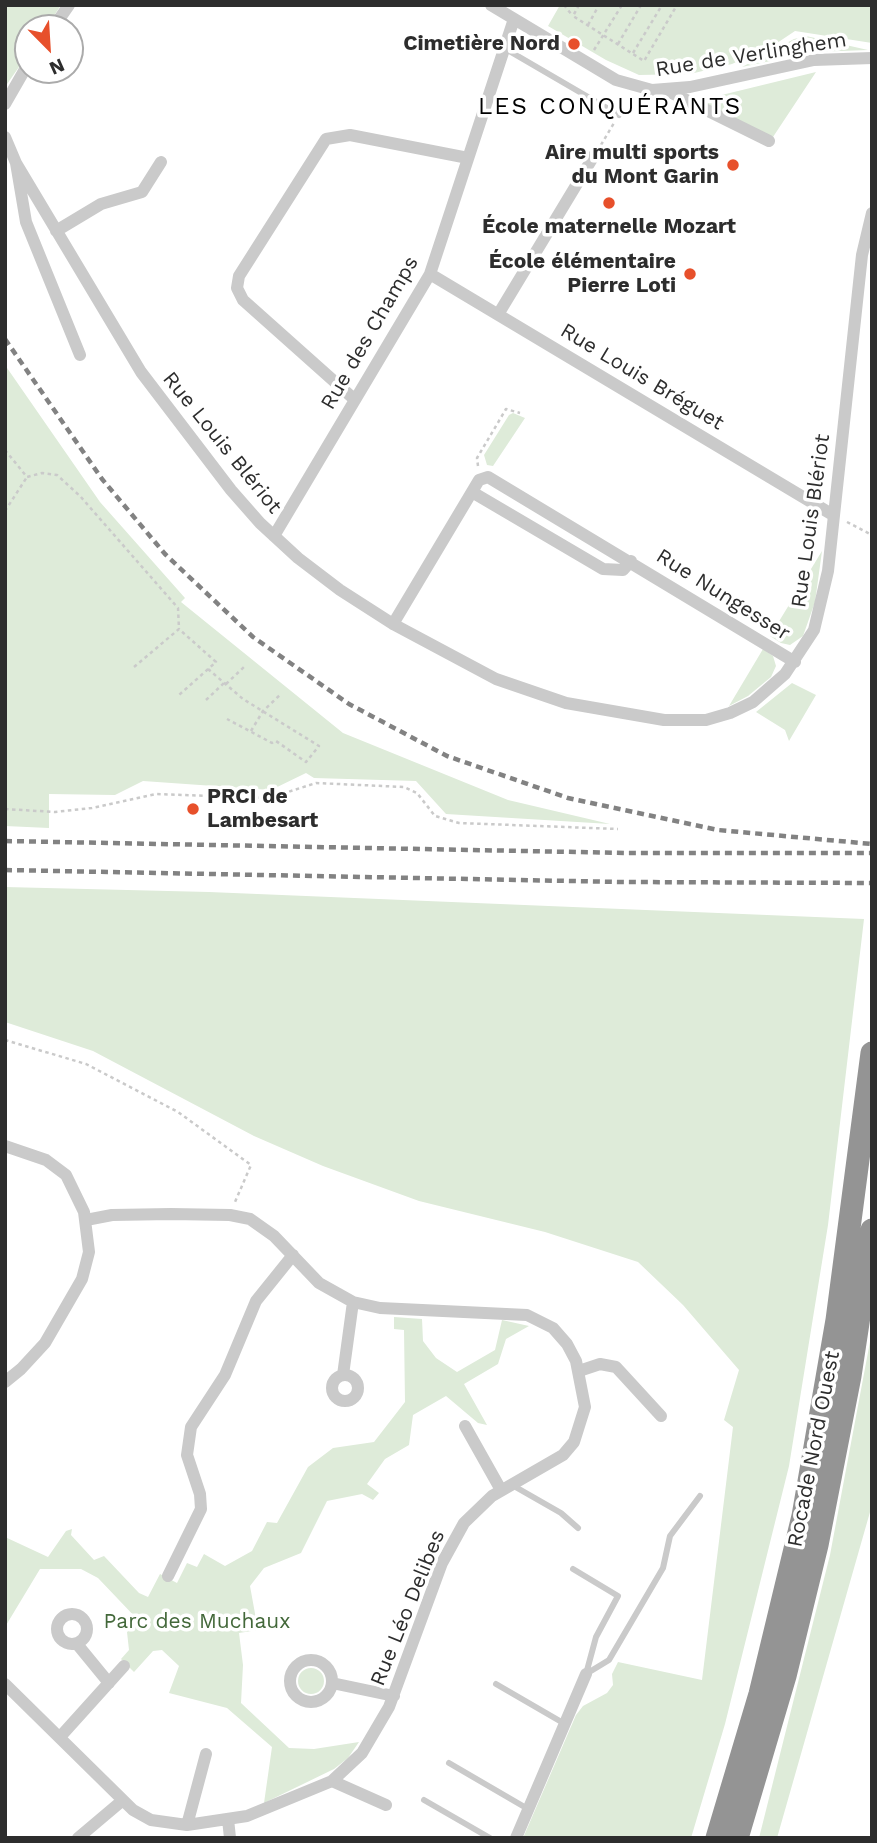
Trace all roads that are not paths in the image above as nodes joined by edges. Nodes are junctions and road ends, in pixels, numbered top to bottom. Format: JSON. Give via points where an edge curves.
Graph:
{"nodes":[{"id":1,"x":491,"y":5,"type":"edge"},
{"id":2,"x":514,"y":19,"type":"junction"},
{"id":3,"x":504,"y":48,"type":"junction"},
{"id":4,"x":872,"y":58,"type":"edge"},
{"id":5,"x":16,"y":84,"type":"edge"},
{"id":6,"x":667,"y":91,"type":"junction"},
{"id":7,"x":5,"y":104,"type":"edge"},
{"id":8,"x":619,"y":116,"type":"dead end"},
{"id":9,"x":5,"y":137,"type":"edge"},
{"id":10,"x":769,"y":141,"type":"dead end"},
{"id":11,"x":595,"y":154,"type":"dead end"},
{"id":12,"x":468,"y":158,"type":"junction"},
{"id":13,"x":162,"y":162,"type":"dead end"},
{"id":14,"x":16,"y":163,"type":"junction"},
{"id":15,"x":872,"y":213,"type":"edge"},
{"id":16,"x":56,"y":231,"type":"junction"},
{"id":17,"x":430,"y":274,"type":"junction"},
{"id":18,"x":499,"y":313,"type":"junction"},
{"id":19,"x":80,"y":355,"type":"dead end"},
{"id":20,"x":355,"y":400,"type":"junction"},
{"id":21,"x":472,"y":492,"type":"junction"},
{"id":22,"x":833,"y":515,"type":"junction"},
{"id":23,"x":274,"y":536,"type":"junction"},
{"id":24,"x":631,"y":561,"type":"junction"},
{"id":25,"x":393,"y":624,"type":"junction"},
{"id":26,"x":795,"y":662,"type":"junction"},
{"id":27,"x":872,"y":1053,"type":"edge"},
{"id":28,"x":5,"y":1146,"type":"edge"},
{"id":29,"x":86,"y":1220,"type":"junction"},
{"id":30,"x":872,"y":1230,"type":"edge"},
{"id":31,"x":293,"y":1255,"type":"junction"},
{"id":32,"x":353,"y":1302,"type":"junction"},
{"id":33,"x":579,"y":1371,"type":"junction"},
{"id":34,"x":343,"y":1375,"type":"dead end"},
{"id":35,"x":5,"y":1381,"type":"edge"},
{"id":36,"x":661,"y":1416,"type":"dead end"},
{"id":37,"x":465,"y":1426,"type":"dead end"},
{"id":38,"x":505,"y":1487,"type":"junction"},
{"id":39,"x":700,"y":1496,"type":"dead end"},
{"id":40,"x":578,"y":1528,"type":"dead end"},
{"id":41,"x":573,"y":1569,"type":"dead end"},
{"id":42,"x":169,"y":1576,"type":"dead end"},
{"id":43,"x":76,"y":1643,"type":"dead end"},
{"id":44,"x":124,"y":1666,"type":"dead end"},
{"id":45,"x":586,"y":1674,"type":"junction"},
{"id":46,"x":109,"y":1683,"type":"junction"},
{"id":47,"x":332,"y":1683,"type":"dead end"},
{"id":48,"x":5,"y":1684,"type":"edge"},
{"id":49,"x":496,"y":1684,"type":"dead end"},
{"id":50,"x":394,"y":1696,"type":"junction"},
{"id":51,"x":565,"y":1724,"type":"junction"},
{"id":52,"x":60,"y":1737,"type":"junction"},
{"id":53,"x":206,"y":1754,"type":"dead end"},
{"id":54,"x":449,"y":1763,"type":"dead end"},
{"id":55,"x":331,"y":1781,"type":"junction"},
{"id":56,"x":123,"y":1800,"type":"junction"},
{"id":57,"x":424,"y":1800,"type":"dead end"},
{"id":58,"x":386,"y":1805,"type":"dead end"},
{"id":59,"x":528,"y":1810,"type":"junction"},
{"id":60,"x":228,"y":1819,"type":"junction"},
{"id":61,"x":187,"y":1825,"type":"junction"},
{"id":62,"x":78,"y":1838,"type":"edge"},
{"id":63,"x":230,"y":1838,"type":"edge"},
{"id":64,"x":490,"y":1838,"type":"edge"},
{"id":65,"x":516,"y":1838,"type":"edge"},
{"id":66,"x":717,"y":1838,"type":"edge"},
{"id":67,"x":737,"y":1838,"type":"edge"}],
"edges":[{"from":1,"to":2,"type":"street","name":"Rue de Verlinghem"},
{"from":2,"to":3,"type":"street","name":"Rue des Champs"},
{"from":2,"to":6,"type":"street","name":"Rue de Verlinghem","via":[[629,86]]},
{"from":3,"to":8,"type":"lane"},
{"from":3,"to":12,"type":"street","name":"Rue des Champs"},
{"from":4,"to":6,"type":"street","name":"Rue de Verlinghem","via":[[814,60]]},
{"from":5,"to":7,"type":"street"},
{"from":6,"to":10,"type":"street"},
{"from":9,"to":14,"type":"street"},
{"from":11,"to":18,"type":"street"},
{"from":12,"to":17,"type":"street","name":"Rue des Champs"},
{"from":12,"to":20,"type":"street","via":[[350,135],[326,139],[239,276],[237,288],[243,300]]},
{"from":13,"to":16,"type":"street","via":[[142,191],[101,204]]},
{"from":14,"to":16,"type":"street","name":"Rue Louis Blériot"},
{"from":14,"to":19,"type":"street","via":[[23,214]]},
{"from":15,"to":22,"type":"street","name":"Rue Louis Blériot","via":[[862,255]]},
{"from":16,"to":23,"type":"street","name":"Rue Louis Blériot","via":[[141,372],[213,468]]},
{"from":17,"to":18,"type":"street","name":"Rue Louis Bréguet"},
{"from":17,"to":20,"type":"street","name":"Rue des Champs"},
{"from":18,"to":22,"type":"street","name":"Rue Louis Bréguet"},
{"from":20,"to":23,"type":"street","name":"Rue des Champs"},
{"from":21,"to":24,"type":"street","name":"Rue Nungesser","via":[[603,569],[617,572]]},
{"from":21,"to":24,"type":"street","name":"Rue Nungesser","via":[[479,480],[492,479]]},
{"from":21,"to":25,"type":"street"},
{"from":22,"to":26,"type":"street","name":"Rue Louis Blériot","via":[[822,603],[809,641]]},
{"from":23,"to":25,"type":"street","name":"Rue Louis Blériot","via":[[325,579]]},
{"from":24,"to":26,"type":"street","name":"Rue Nungesser"},
{"from":25,"to":26,"type":"street","name":"Rue Louis Blériot","via":[[464,664],[529,692],[664,720],[706,720],[742,708],[775,684]]},
{"from":27,"to":66,"type":"highway","name":"Rocade Nord Ouest","via":[[837,1320],[803,1516],[760,1694]]},
{"from":28,"to":29,"type":"street","via":[[38,1156],[60,1170],[77,1194]]},
{"from":29,"to":31,"type":"street","name":"Rue Léo Delibes","via":[[134,1214],[230,1215],[257,1223]]},
{"from":29,"to":35,"type":"street","via":[[89,1252],[82,1279],[39,1351]]},
{"from":30,"to":67,"type":"highway","name":"Rocade Nord Ouest","via":[[847,1398],[820,1533],[785,1676]]},
{"from":31,"to":32,"type":"street","name":"Rue Léo Delibes","via":[[319,1283]]},
{"from":31,"to":42,"type":"street","via":[[256,1301],[225,1375],[191,1427],[187,1455],[201,1509]]},
{"from":32,"to":33,"type":"street","name":"Rue Léo Delibes","via":[[380,1308],[504,1312],[537,1318],[567,1344]]},
{"from":32,"to":34,"type":"street"},
{"from":33,"to":36,"type":"street","via":[[600,1364],[616,1367]]},
{"from":33,"to":38,"type":"street","name":"Rue Léo Delibes","via":[[585,1407],[574,1442],[555,1460]]},
{"from":37,"to":38,"type":"street"},
{"from":38,"to":40,"type":"lane","via":[[561,1513]]},
{"from":38,"to":50,"type":"street","name":"Rue Léo Delibes","via":[[464,1522],[447,1551]]},
{"from":39,"to":45,"type":"lane","via":[[670,1536],[663,1568],[609,1660]]},
{"from":41,"to":45,"type":"lane","via":[[618,1596],[596,1637]]},
{"from":43,"to":46,"type":"street"},
{"from":44,"to":46,"type":"street"},
{"from":45,"to":51,"type":"street"},
{"from":46,"to":52,"type":"street"},
{"from":47,"to":50,"type":"street"},
{"from":48,"to":52,"type":"street","name":"Rue Léo Delibes"},
{"from":49,"to":51,"type":"lane"},
{"from":50,"to":55,"type":"street","name":"Rue Léo Delibes","via":[[362,1753]]},
{"from":51,"to":59,"type":"street"},
{"from":52,"to":56,"type":"street","name":"Rue Léo Delibes"},
{"from":53,"to":61,"type":"street"},
{"from":54,"to":59,"type":"lane"},
{"from":55,"to":58,"type":"street"},
{"from":55,"to":60,"type":"street","name":"Rue Léo Delibes","via":[[268,1809]]},
{"from":56,"to":61,"type":"street","name":"Rue Léo Delibes","via":[[151,1820]]},
{"from":56,"to":62,"type":"street"},
{"from":57,"to":64,"type":"lane"},
{"from":59,"to":65,"type":"street"},
{"from":60,"to":61,"type":"street","name":"Rue Léo Delibes"},
{"from":60,"to":63,"type":"street"}]}
